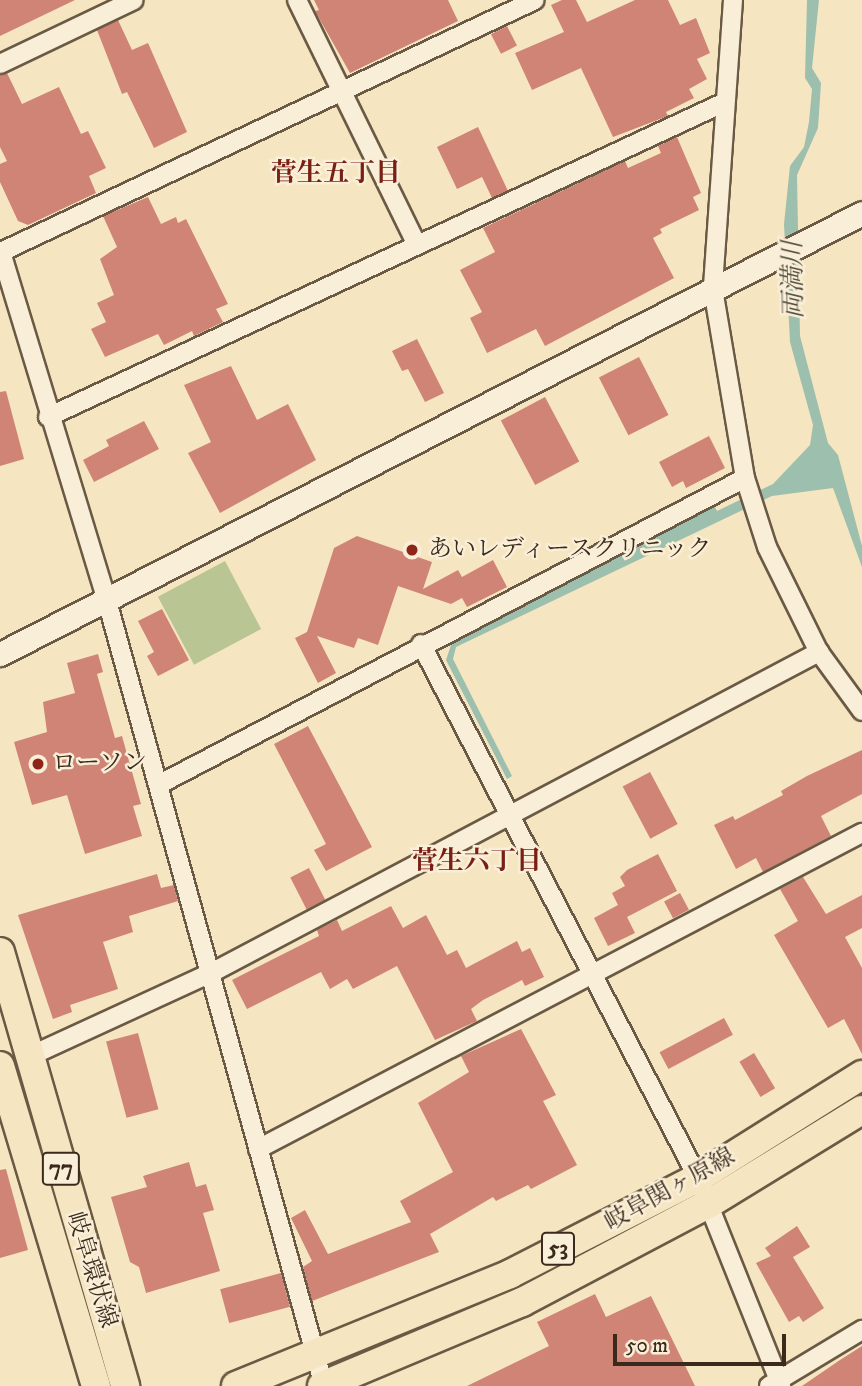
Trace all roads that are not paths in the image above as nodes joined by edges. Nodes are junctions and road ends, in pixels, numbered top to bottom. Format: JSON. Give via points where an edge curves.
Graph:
{"nodes":[{"id":1,"x":134,"y":0,"type":"edge"},
{"id":2,"x":296,"y":0,"type":"edge"},
{"id":3,"x":535,"y":0,"type":"edge"},
{"id":4,"x":733,"y":0,"type":"edge"},
{"id":5,"x":0,"y":64,"type":"edge"},
{"id":6,"x":340,"y":92,"type":"junction"},
{"id":7,"x":723,"y":103,"type":"junction"},
{"id":8,"x":862,"y":213,"type":"edge"},
{"id":9,"x":416,"y":243,"type":"junction"},
{"id":10,"x":1,"y":249,"type":"edge"},
{"id":11,"x":713,"y":289,"type":"junction"},
{"id":12,"x":48,"y":417,"type":"junction"},
{"id":13,"x":745,"y":478,"type":"junction"},
{"id":14,"x":107,"y":601,"type":"junction"},
{"id":15,"x":421,"y":644,"type":"junction"},
{"id":16,"x":819,"y":652,"type":"junction"},
{"id":17,"x":0,"y":654,"type":"edge"},
{"id":18,"x":862,"y":711,"type":"edge"},
{"id":19,"x":158,"y":785,"type":"junction"},
{"id":20,"x":512,"y":811,"type":"junction"},
{"id":21,"x":862,"y":833,"type":"edge"},
{"id":22,"x":0,"y":952,"type":"edge"},
{"id":23,"x":211,"y":973,"type":"junction"},
{"id":24,"x":594,"y":973,"type":"junction"},
{"id":25,"x":28,"y":1057,"type":"junction"},
{"id":26,"x":0,"y":1069,"type":"edge"},
{"id":27,"x":862,"y":1075,"type":"edge"},
{"id":28,"x":862,"y":1110,"type":"edge"},
{"id":29,"x":258,"y":1149,"type":"junction"},
{"id":30,"x":704,"y":1191,"type":"junction"},
{"id":31,"x":862,"y":1330,"type":"edge"},
{"id":32,"x":313,"y":1357,"type":"junction"},
{"id":33,"x":776,"y":1384,"type":"edge"},
{"id":34,"x":96,"y":1386,"type":"edge"},
{"id":35,"x":125,"y":1386,"type":"edge"},
{"id":36,"x":236,"y":1386,"type":"edge"},
{"id":37,"x":323,"y":1386,"type":"edge"}],
"edges":[{"from":1,"to":5,"type":"street"},
{"from":2,"to":6,"type":"street"},
{"from":3,"to":6,"type":"street"},
{"from":4,"to":7,"type":"street"},
{"from":6,"to":9,"type":"street"},
{"from":6,"to":10,"type":"street"},
{"from":7,"to":9,"type":"street"},
{"from":7,"to":11,"type":"street"},
{"from":8,"to":11,"type":"street"},
{"from":9,"to":12,"type":"street"},
{"from":10,"to":12,"type":"street"},
{"from":11,"to":13,"type":"street"},
{"from":11,"to":14,"type":"street","via":[[312,491]]},
{"from":12,"to":14,"type":"street"},
{"from":13,"to":15,"type":"street"},
{"from":13,"to":16,"type":"street","via":[[767,547]]},
{"from":14,"to":17,"type":"street"},
{"from":14,"to":19,"type":"street"},
{"from":15,"to":19,"type":"street"},
{"from":15,"to":20,"type":"street"},
{"from":16,"to":18,"type":"street"},
{"from":16,"to":20,"type":"street"},
{"from":19,"to":23,"type":"street"},
{"from":20,"to":23,"type":"street"},
{"from":20,"to":24,"type":"street"},
{"from":21,"to":24,"type":"street"},
{"from":22,"to":25,"type":"main road","name":"岐阜環状線","number":"77"},
{"from":23,"to":25,"type":"street"},
{"from":23,"to":29,"type":"street"},
{"from":24,"to":29,"type":"street"},
{"from":24,"to":30,"type":"street"},
{"from":25,"to":35,"type":"main road","name":"岐阜環状線","number":"77"},
{"from":26,"to":34,"type":"main road","name":"岐阜環状線","number":"77"},
{"from":27,"to":30,"type":"main road","name":"岐阜関ヶ原線","number":"53"},
{"from":28,"to":30,"type":"main road","name":"岐阜関ヶ原線","number":"53"},
{"from":29,"to":32,"type":"street"},
{"from":30,"to":32,"type":"main road","name":"岐阜関ヶ原線","number":"53"},
{"from":30,"to":33,"type":"street"},
{"from":30,"to":37,"type":"main road","name":"岐阜関ヶ原線","number":"53","via":[[522,1302]]},
{"from":31,"to":33,"type":"street"},
{"from":32,"to":36,"type":"main road","name":"岐阜関ヶ原線","number":"53"},
{"from":32,"to":37,"type":"street"}]}
